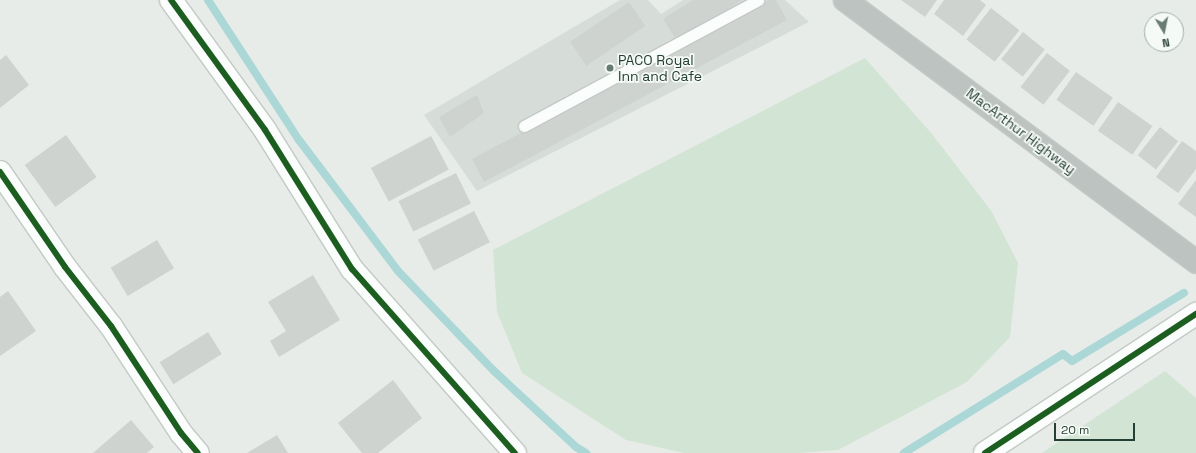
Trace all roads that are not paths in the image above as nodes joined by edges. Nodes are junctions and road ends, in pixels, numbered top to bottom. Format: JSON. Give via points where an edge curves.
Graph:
{"nodes":[{"id":1,"x":171,"y":0,"type":"edge"},
{"id":2,"x":758,"y":0,"type":"edge"},
{"id":3,"x":845,"y":0,"type":"edge"},
{"id":4,"x":524,"y":126,"type":"dead end"},
{"id":5,"x":0,"y":172,"type":"edge"},
{"id":6,"x":1196,"y":262,"type":"edge"},
{"id":7,"x":1196,"y":314,"type":"edge"},
{"id":8,"x":198,"y":453,"type":"edge"},
{"id":9,"x":515,"y":453,"type":"edge"},
{"id":10,"x":985,"y":453,"type":"edge"}],
"edges":[{"from":1,"to":9,"type":"street","via":[[265,130],[352,269]]},
{"from":2,"to":4,"type":"lane"},
{"from":3,"to":6,"type":"highway","name":"MacArthur Highway"},
{"from":5,"to":8,"type":"street","via":[[65,267],[111,326],[181,433]]},
{"from":7,"to":10,"type":"street"}]}
